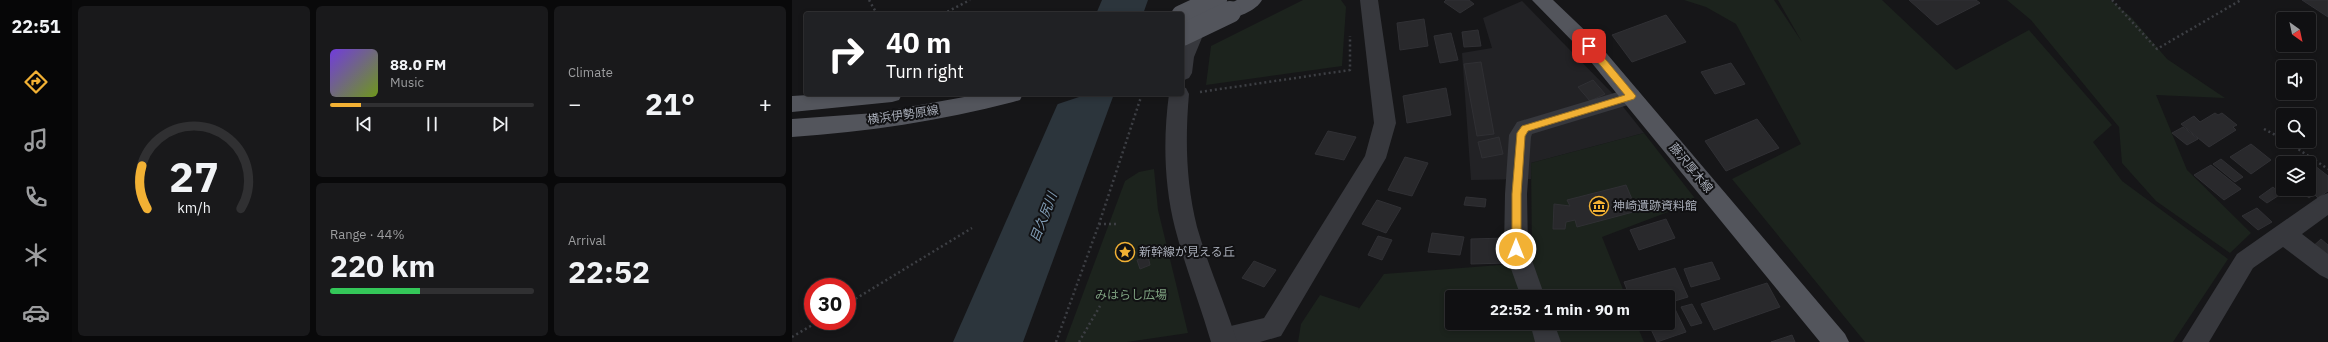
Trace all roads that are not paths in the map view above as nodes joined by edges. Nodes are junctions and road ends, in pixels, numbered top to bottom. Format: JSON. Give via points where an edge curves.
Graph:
{"nodes":[{"id":1,"x":1208,"y":0,"type":"edge"},
{"id":2,"x":1253,"y":0,"type":"edge"},
{"id":3,"x":1369,"y":0,"type":"edge"},
{"id":4,"x":1541,"y":0,"type":"edge"},
{"id":5,"x":1223,"y":6,"type":"edge"},
{"id":6,"x":1184,"y":16,"type":"edge"},
{"id":7,"x":1184,"y":34,"type":"edge"},
{"id":8,"x":1184,"y":57,"type":"edge"},
{"id":9,"x":1186,"y":94,"type":"edge"},
{"id":10,"x":876,"y":96,"type":"edge"},
{"id":11,"x":1006,"y":96,"type":"edge"},
{"id":12,"x":1631,"y":96,"type":"junction"},
{"id":13,"x":792,"y":104,"type":"edge"},
{"id":14,"x":792,"y":128,"type":"edge"},
{"id":15,"x":2328,"y":203,"type":"edge"},
{"id":16,"x":2284,"y":234,"type":"junction"},
{"id":17,"x":2328,"y":268,"type":"edge"},
{"id":18,"x":1531,"y":290,"type":"edge"},
{"id":19,"x":1544,"y":330,"type":"edge"},
{"id":20,"x":1275,"y":335,"type":"edge"},
{"id":21,"x":1224,"y":340,"type":"edge"},
{"id":22,"x":1548,"y":342,"type":"edge"},
{"id":23,"x":1836,"y":342,"type":"edge"},
{"id":24,"x":2195,"y":342,"type":"edge"}],
"edges":[{"from":1,"to":8,"type":"street"},
{"from":2,"to":5,"type":"main road"},
{"from":3,"to":20,"type":"street","via":[[1385,123],[1375,158]]},
{"from":4,"to":12,"type":"main road","name":"藤沢厚木線","via":[[1589,46]]},
{"from":5,"to":6,"type":"main road","bridge":true},
{"from":5,"to":7,"type":"main road","bridge":true},
{"from":9,"to":21,"type":"street","via":[[1175,121],[1178,185],[1186,227]]},
{"from":10,"to":13,"type":"main road","name":"横浜伊勢原線"},
{"from":11,"to":14,"type":"main road","name":"横浜伊勢原線","via":[[898,117]]},
{"from":12,"to":18,"type":"street","via":[[1525,128],[1520,135],[1516,249]]},
{"from":12,"to":23,"type":"main road","name":"藤沢厚木線"},
{"from":15,"to":16,"type":"street"},
{"from":16,"to":17,"type":"street"},
{"from":16,"to":24,"type":"street","via":[[2245,261]]},
{"from":19,"to":22,"type":"street"},
{"from":20,"to":21,"type":"street"}]}
